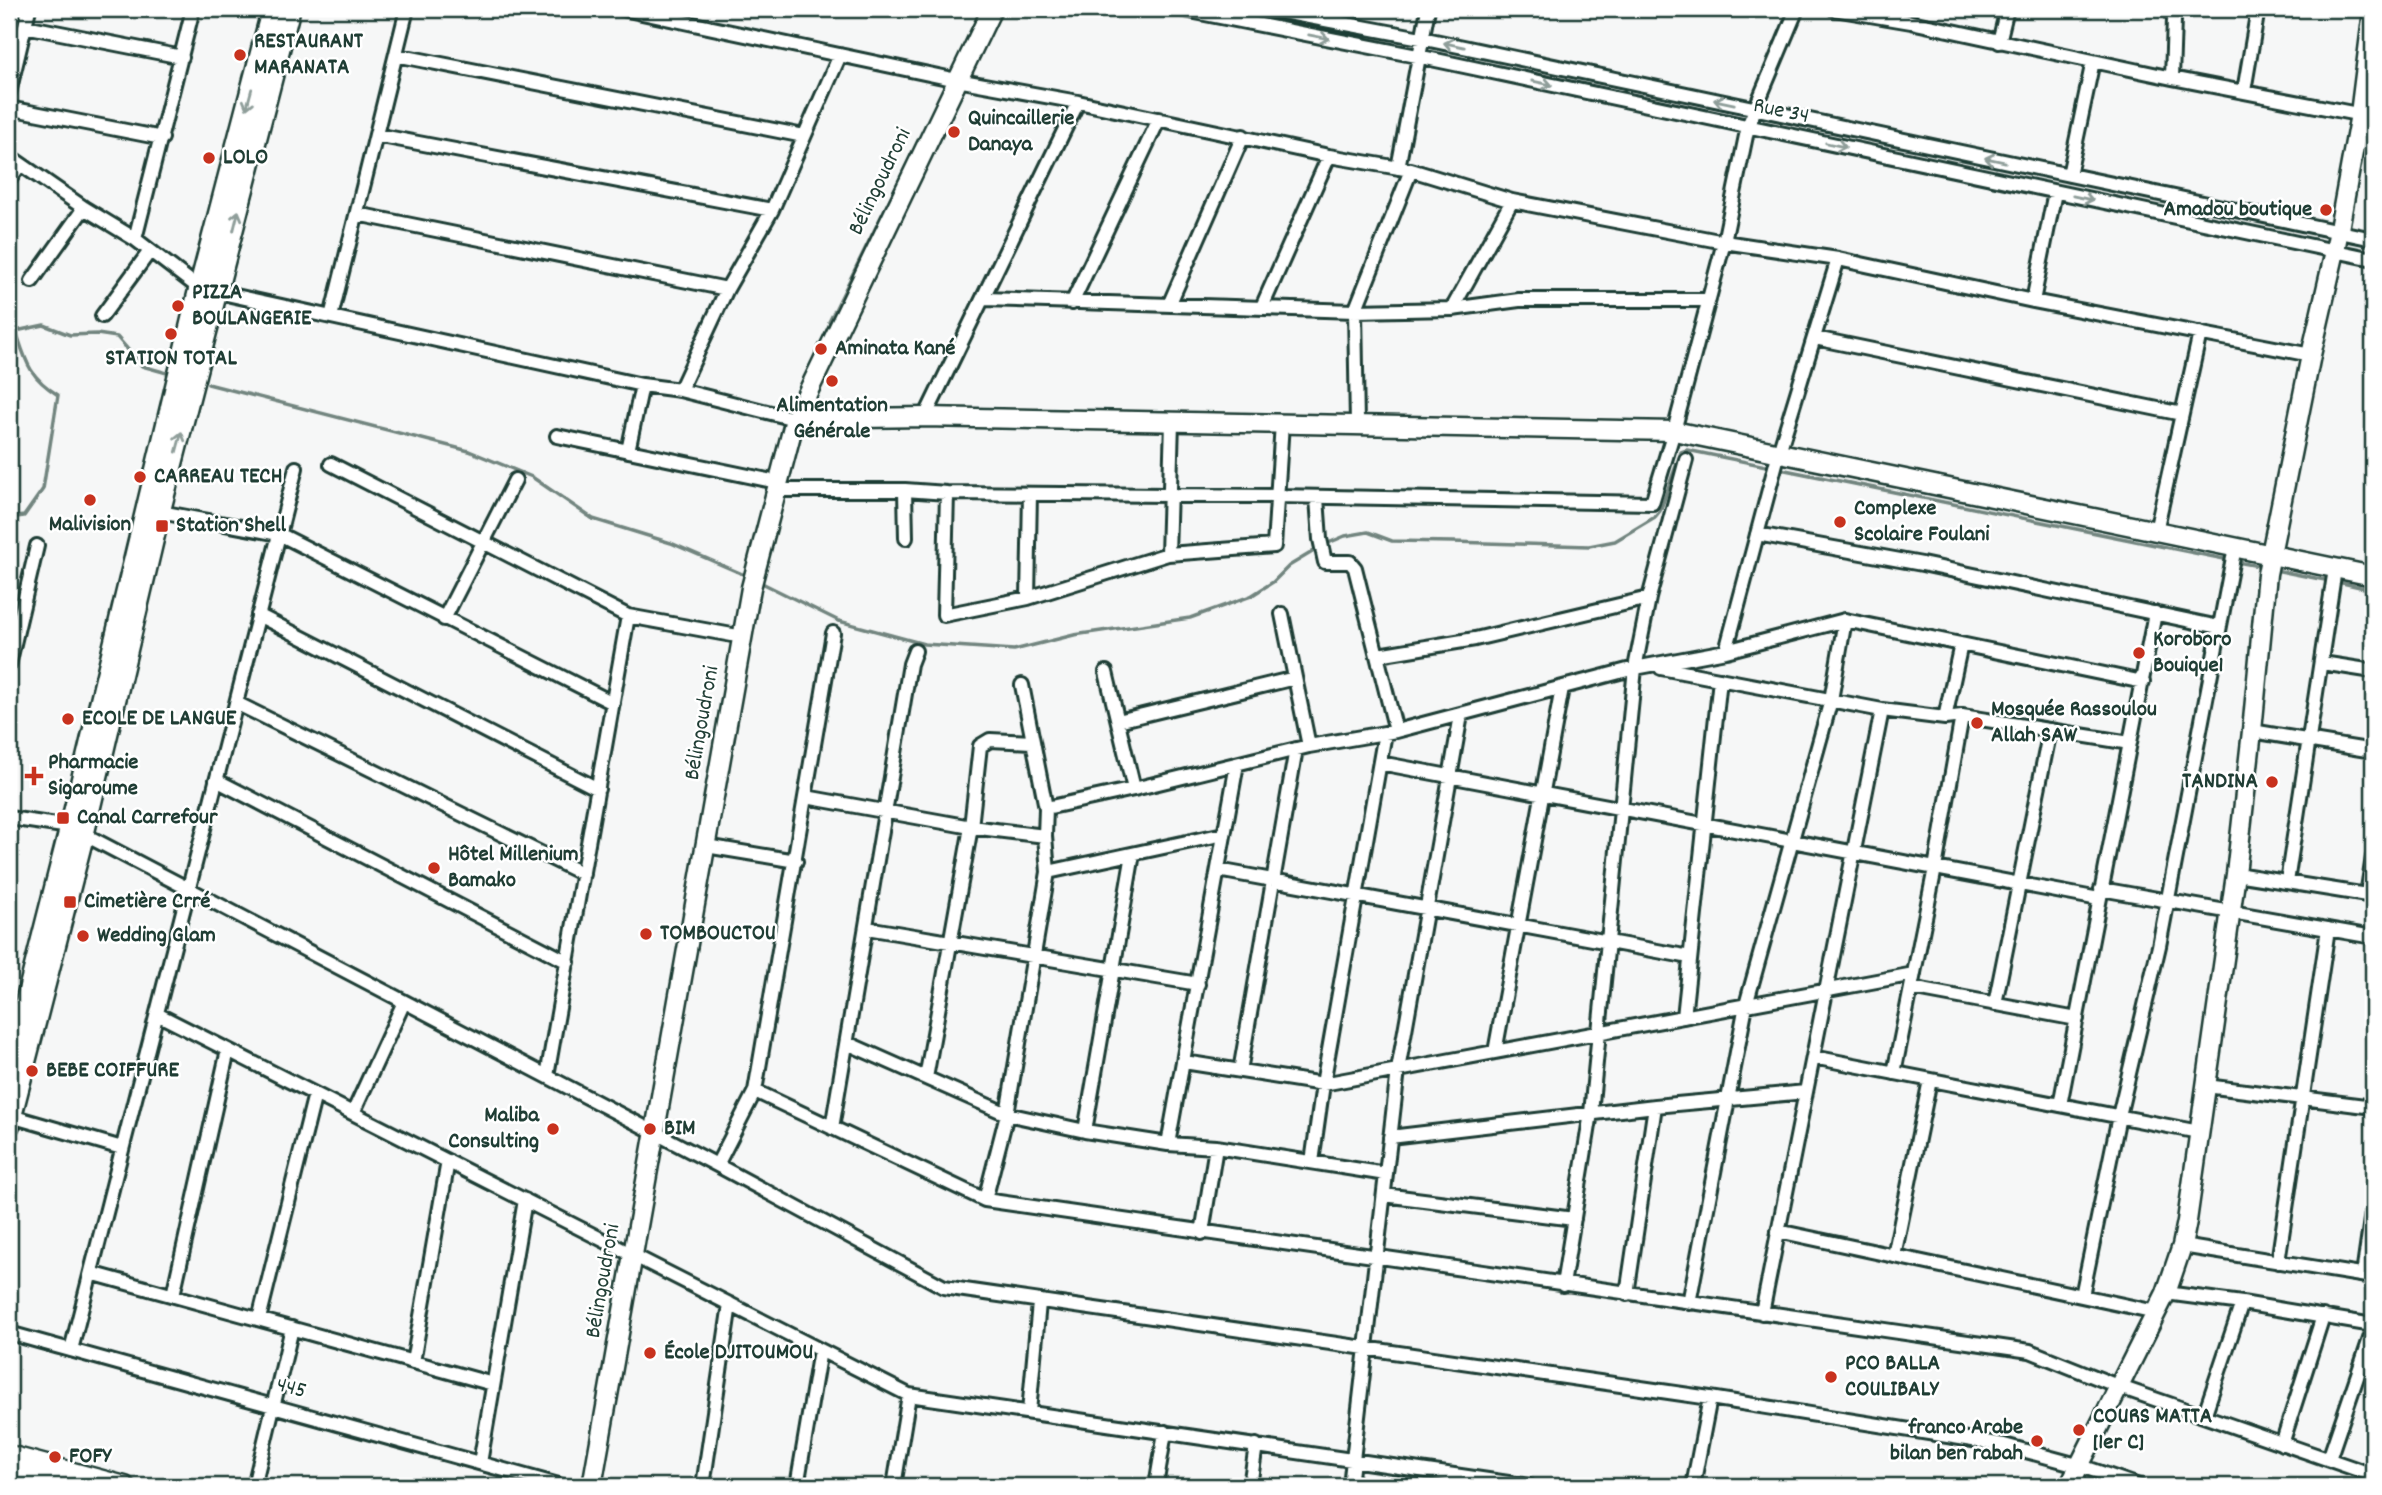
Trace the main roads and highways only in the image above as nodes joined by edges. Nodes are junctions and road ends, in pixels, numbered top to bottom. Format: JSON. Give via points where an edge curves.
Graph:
{"nodes":[{"id":1,"x":272,"y":9,"type":"edge"},
{"id":2,"x":290,"y":9,"type":"edge"},
{"id":3,"x":208,"y":290,"type":"junction"},
{"id":4,"x":77,"y":831,"type":"junction"},
{"id":5,"x":9,"y":1067,"type":"edge"},
{"id":6,"x":10,"y":1121,"type":"edge"}],
"edges":[{"from":1,"to":3,"type":"main road","one_way":true},
{"from":3,"to":2,"type":"main road","one_way":true},
{"from":3,"to":4,"type":"main road"},
{"from":4,"to":3,"type":"main road","one_way":true,"via":[[160,512]]},
{"from":4,"to":5,"type":"main road"},
{"from":4,"to":6,"type":"main road"}]}
